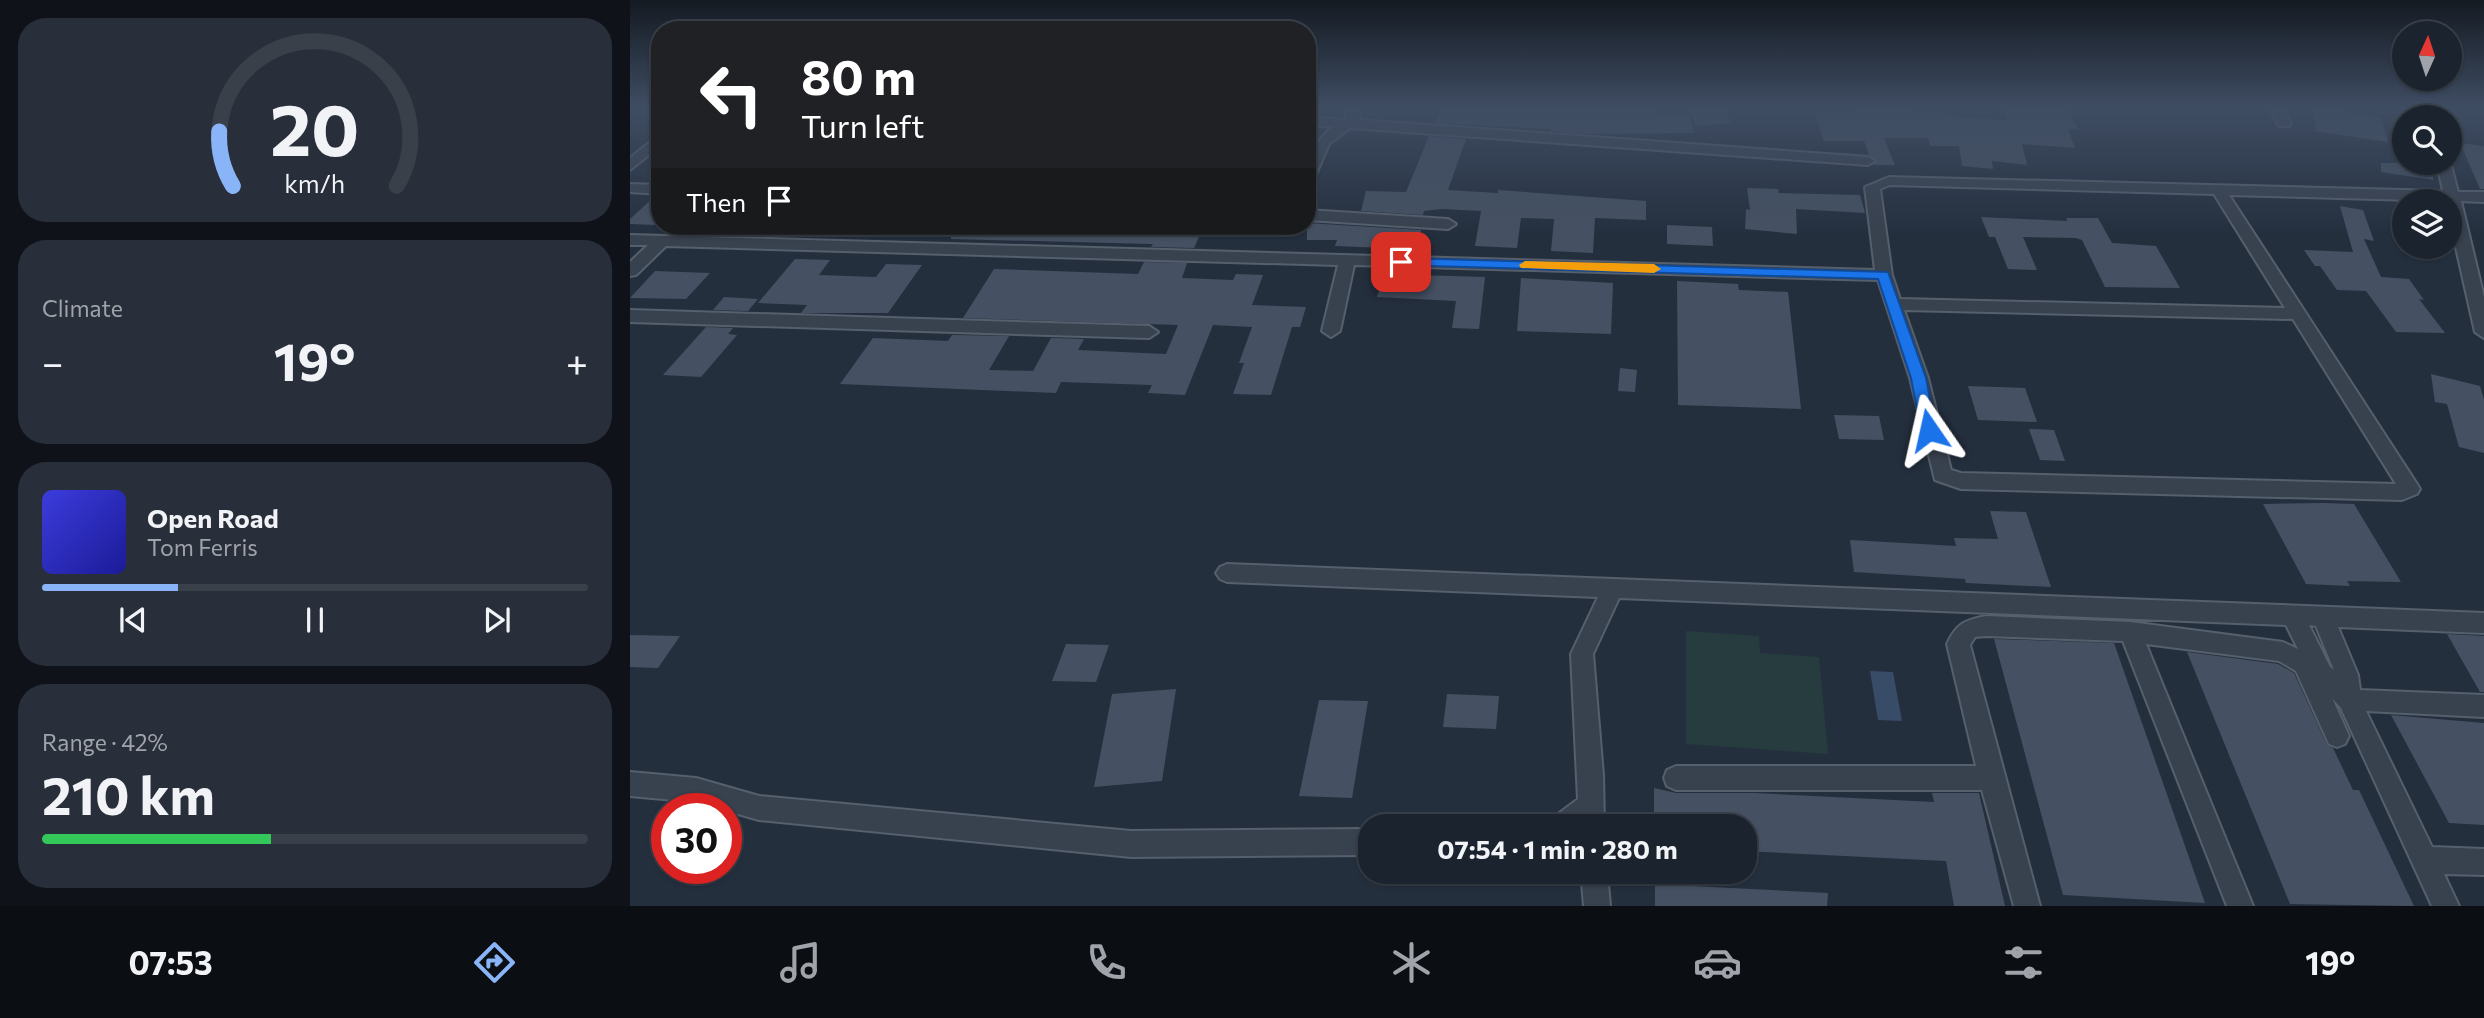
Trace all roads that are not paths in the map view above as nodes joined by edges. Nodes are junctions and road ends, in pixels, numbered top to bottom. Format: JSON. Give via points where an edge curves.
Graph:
{"nodes":[{"id":1,"x":648,"y":149,"type":"edge"},
{"id":2,"x":1713,"y":149,"type":"edge"},
{"id":3,"x":1868,"y":160,"type":"dead end"},
{"id":4,"x":630,"y":166,"type":"edge"},
{"id":5,"x":630,"y":188,"type":"edge"},
{"id":6,"x":651,"y":189,"type":"edge"},
{"id":7,"x":2219,"y":191,"type":"junction"},
{"id":8,"x":2392,"y":194,"type":"edge"},
{"id":9,"x":2462,"y":196,"type":"edge"},
{"id":10,"x":2484,"y":197,"type":"edge"},
{"id":11,"x":1316,"y":216,"type":"edge"},
{"id":12,"x":1448,"y":224,"type":"dead end"},
{"id":13,"x":630,"y":240,"type":"edge"},
{"id":14,"x":661,"y":242,"type":"junction"},
{"id":15,"x":2462,"y":243,"type":"edge"},
{"id":16,"x":1347,"y":260,"type":"junction"},
{"id":17,"x":630,"y":271,"type":"edge"},
{"id":18,"x":1884,"y":275,"type":"junction"},
{"id":19,"x":1894,"y":304,"type":"junction"},
{"id":20,"x":2300,"y":314,"type":"junction"},
{"id":21,"x":630,"y":316,"type":"edge"},
{"id":22,"x":1331,"y":331,"type":"dead end"},
{"id":23,"x":1149,"y":332,"type":"dead end"},
{"id":24,"x":2484,"y":332,"type":"edge"},
{"id":25,"x":1227,"y":573,"type":"dead end"},
{"id":26,"x":1612,"y":590,"type":"junction"},
{"id":27,"x":2293,"y":616,"type":"junction"},
{"id":28,"x":2323,"y":616,"type":"junction"},
{"id":29,"x":2484,"y":623,"type":"edge"},
{"id":30,"x":2130,"y":632,"type":"junction"},
{"id":31,"x":2349,"y":700,"type":"junction"},
{"id":32,"x":2484,"y":706,"type":"edge"},
{"id":33,"x":2337,"y":736,"type":"dead end"},
{"id":34,"x":1676,"y":778,"type":"dead end"},
{"id":35,"x":1991,"y":778,"type":"junction"},
{"id":36,"x":630,"y":784,"type":"edge"},
{"id":37,"x":1591,"y":814,"type":"edge"},
{"id":38,"x":1358,"y":842,"type":"edge"},
{"id":39,"x":2423,"y":860,"type":"junction"},
{"id":40,"x":2484,"y":862,"type":"edge"},
{"id":41,"x":1595,"y":884,"type":"edge"},
{"id":42,"x":1597,"y":906,"type":"edge"},
{"id":43,"x":2028,"y":906,"type":"edge"},
{"id":44,"x":2240,"y":906,"type":"edge"},
{"id":45,"x":2446,"y":906,"type":"edge"}],
"edges":[{"from":1,"to":4,"type":"street"},
{"from":2,"to":3,"type":"street"},
{"from":5,"to":6,"type":"street"},
{"from":7,"to":8,"type":"street"},
{"from":7,"to":18,"type":"street","via":[[1880,182],[1872,187]]},
{"from":7,"to":20,"type":"street"},
{"from":9,"to":10,"type":"street"},
{"from":11,"to":12,"type":"street"},
{"from":13,"to":14,"type":"street"},
{"from":14,"to":16,"type":"street"},
{"from":14,"to":17,"type":"street"},
{"from":15,"to":24,"type":"street"},
{"from":16,"to":18,"type":"street"},
{"from":16,"to":22,"type":"street"},
{"from":18,"to":19,"type":"street"},
{"from":19,"to":20,"type":"street"},
{"from":19,"to":20,"type":"street","via":[[1919,378],[1939,468],[1949,479],[2410,489]]},
{"from":21,"to":23,"type":"street"},
{"from":25,"to":26,"type":"street"},
{"from":26,"to":27,"type":"street"},
{"from":26,"to":37,"type":"street","via":[[1582,654]]},
{"from":27,"to":28,"type":"street"},
{"from":27,"to":31,"type":"street","via":[[2322,674]]},
{"from":28,"to":29,"type":"street"},
{"from":28,"to":31,"type":"street","via":[[2347,675]]},
{"from":30,"to":33,"type":"street","via":[[2283,652],[2304,664]]},
{"from":30,"to":35,"type":"street","via":[[1968,629],[1958,644]]},
{"from":30,"to":44,"type":"street"},
{"from":31,"to":32,"type":"street"},
{"from":31,"to":39,"type":"street"},
{"from":34,"to":35,"type":"street"},
{"from":35,"to":43,"type":"street"},
{"from":36,"to":38,"type":"street","via":[[694,790],[759,808],[1131,844]]},
{"from":39,"to":40,"type":"street"},
{"from":39,"to":45,"type":"street"},
{"from":41,"to":42,"type":"street"}]}
